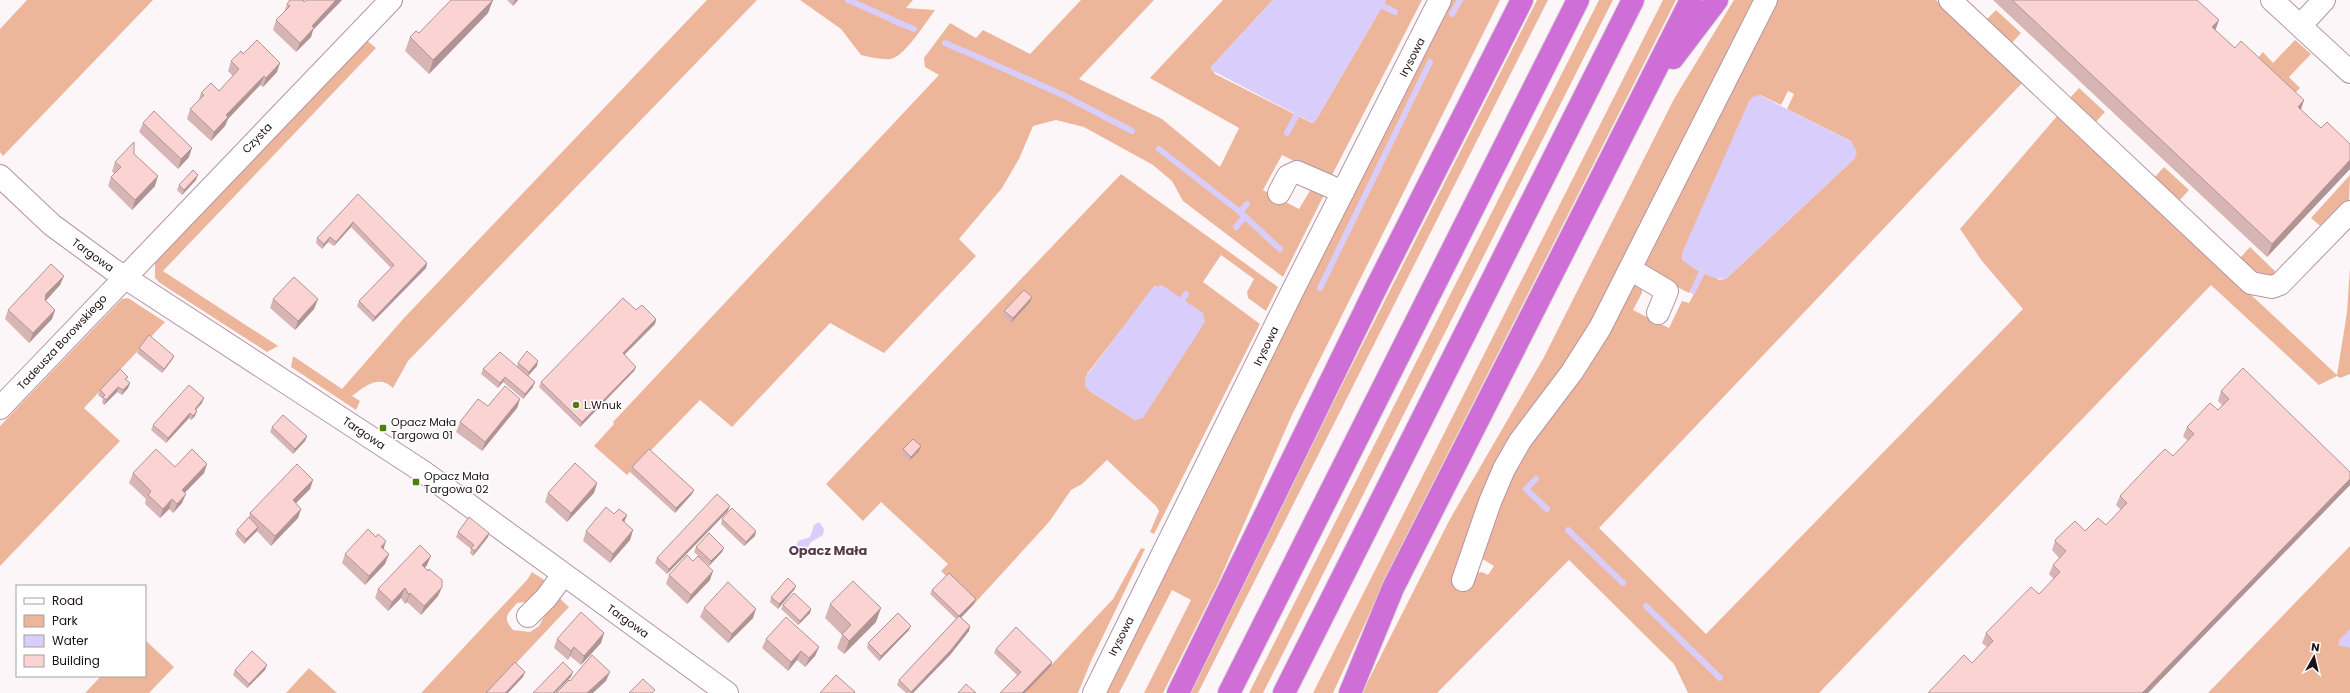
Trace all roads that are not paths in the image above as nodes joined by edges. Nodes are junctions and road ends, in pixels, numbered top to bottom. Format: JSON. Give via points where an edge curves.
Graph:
{"nodes":[{"id":1,"x":391,"y":0,"type":"edge"},
{"id":2,"x":1440,"y":0,"type":"edge"},
{"id":3,"x":1522,"y":0,"type":"edge"},
{"id":4,"x":1578,"y":0,"type":"edge"},
{"id":5,"x":1633,"y":0,"type":"edge"},
{"id":6,"x":1691,"y":0,"type":"edge"},
{"id":7,"x":1717,"y":0,"type":"edge"},
{"id":8,"x":1766,"y":0,"type":"edge"},
{"id":9,"x":1950,"y":0,"type":"edge"},
{"id":10,"x":2272,"y":0,"type":"edge"},
{"id":11,"x":2324,"y":0,"type":"edge"},
{"id":12,"x":2300,"y":26,"type":"junction"},
{"id":13,"x":2350,"y":72,"type":"edge"},
{"id":14,"x":1638,"y":104,"type":"junction"},
{"id":15,"x":0,"y":176,"type":"edge"},
{"id":16,"x":1343,"y":192,"type":"junction"},
{"id":17,"x":1279,"y":193,"type":"dead end"},
{"id":18,"x":2350,"y":212,"type":"edge"},
{"id":19,"x":1630,"y":269,"type":"junction"},
{"id":20,"x":124,"y":276,"type":"junction"},
{"id":21,"x":1658,"y":313,"type":"dead end"},
{"id":22,"x":0,"y":408,"type":"edge"},
{"id":23,"x":563,"y":574,"type":"junction"},
{"id":24,"x":1463,"y":580,"type":"dead end"},
{"id":25,"x":528,"y":616,"type":"dead end"},
{"id":26,"x":727,"y":693,"type":"edge"},
{"id":27,"x":1094,"y":693,"type":"edge"},
{"id":28,"x":1178,"y":693,"type":"edge"},
{"id":29,"x":1229,"y":693,"type":"edge"},
{"id":30,"x":1284,"y":693,"type":"edge"},
{"id":31,"x":1350,"y":693,"type":"edge"}],
"edges":[{"from":1,"to":20,"type":"street","name":"Czysta"},
{"from":2,"to":16,"type":"street","name":"Irysowa"},
{"from":3,"to":28,"type":"highway","via":[[1376,288]]},
{"from":4,"to":29,"type":"highway"},
{"from":5,"to":30,"type":"highway"},
{"from":6,"to":14,"type":"highway"},
{"from":7,"to":14,"type":"highway"},
{"from":8,"to":19,"type":"street"},
{"from":9,"to":18,"type":"street","via":[[2251,283],[2272,287],[2280,284]]},
{"from":10,"to":12,"type":"street"},
{"from":11,"to":12,"type":"street"},
{"from":12,"to":13,"type":"street"},
{"from":14,"to":31,"type":"highway","via":[[1393,588]]},
{"from":15,"to":20,"type":"street","name":"Targowa","via":[[52,225]]},
{"from":16,"to":17,"type":"street","via":[[1297,172],[1288,176]]},
{"from":16,"to":27,"type":"street","name":"Irysowa"},
{"from":19,"to":21,"type":"street","via":[[1668,291]]},
{"from":19,"to":24,"type":"street","via":[[1600,328],[1572,372],[1520,441],[1504,469]]},
{"from":20,"to":22,"type":"street","name":"Tadeusza Borowskiego"},
{"from":20,"to":23,"type":"street","name":"Targowa","via":[[422,471]]},
{"from":23,"to":25,"type":"street","via":[[546,598]]},
{"from":23,"to":26,"type":"street","name":"Targowa"}]}
